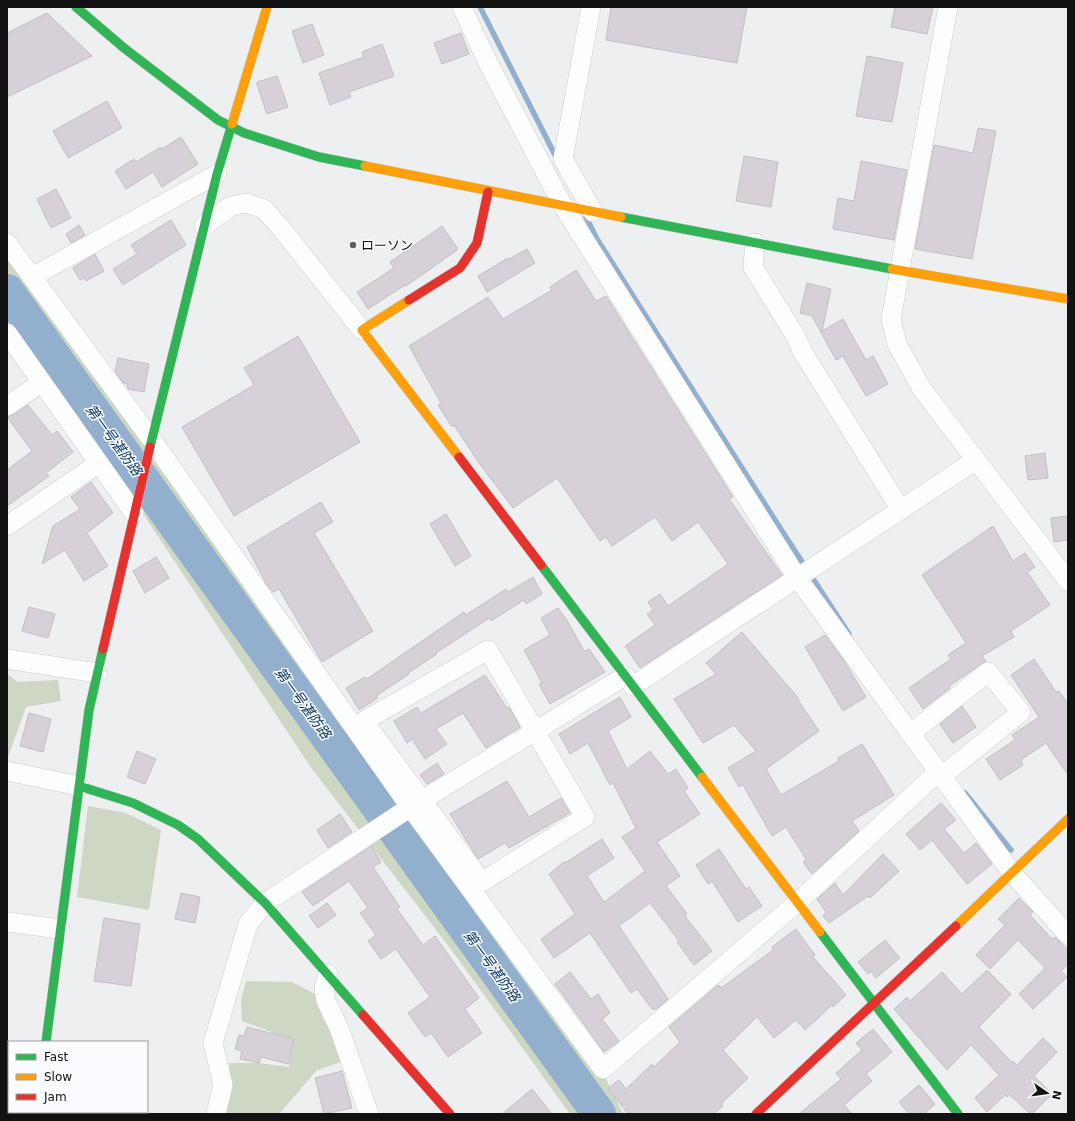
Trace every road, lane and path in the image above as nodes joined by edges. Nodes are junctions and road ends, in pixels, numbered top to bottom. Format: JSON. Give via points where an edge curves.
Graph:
{"nodes":[{"id":1,"x":76,"y":7,"type":"edge"},
{"id":2,"x":267,"y":7,"type":"edge"},
{"id":3,"x":462,"y":7,"type":"edge"},
{"id":4,"x":591,"y":7,"type":"edge"},
{"id":5,"x":948,"y":7,"type":"edge"},
{"id":6,"x":231,"y":127,"type":"junction"},
{"id":7,"x":216,"y":174,"type":"junction"},
{"id":8,"x":488,"y":192,"type":"junction"},
{"id":9,"x":563,"y":206,"type":"junction"},
{"id":10,"x":593,"y":212,"type":"junction"},
{"id":11,"x":204,"y":226,"type":"junction"},
{"id":12,"x":7,"y":243,"type":"edge"},
{"id":13,"x":755,"y":243,"type":"junction"},
{"id":14,"x":901,"y":271,"type":"junction"},
{"id":15,"x":32,"y":277,"type":"junction"},
{"id":16,"x":1068,"y":299,"type":"edge"},
{"id":17,"x":362,"y":330,"type":"junction"},
{"id":18,"x":7,"y":333,"type":"edge"},
{"id":19,"x":42,"y":382,"type":"junction"},
{"id":20,"x":7,"y":406,"type":"edge"},
{"id":21,"x":151,"y":445,"type":"junction"},
{"id":22,"x":976,"y":460,"type":"junction"},
{"id":23,"x":99,"y":463,"type":"junction"},
{"id":24,"x":135,"y":508,"type":"junction"},
{"id":25,"x":901,"y":510,"type":"junction"},
{"id":26,"x":7,"y":526,"type":"edge"},
{"id":27,"x":798,"y":578,"type":"junction"},
{"id":28,"x":1068,"y":581,"type":"edge"},
{"id":29,"x":7,"y":659,"type":"edge"},
{"id":30,"x":97,"y":673,"type":"junction"},
{"id":31,"x":629,"y":681,"type":"junction"},
{"id":32,"x":536,"y":730,"type":"junction"},
{"id":33,"x":914,"y":731,"type":"junction"},
{"id":34,"x":7,"y":772,"type":"edge"},
{"id":35,"x":943,"y":773,"type":"junction"},
{"id":36,"x":79,"y":786,"type":"junction"},
{"id":37,"x":413,"y":807,"type":"junction"},
{"id":38,"x":1068,"y":820,"type":"edge"},
{"id":39,"x":1012,"y":873,"type":"junction"},
{"id":40,"x":798,"y":902,"type":"junction"},
{"id":41,"x":265,"y":903,"type":"junction"},
{"id":42,"x":7,"y":922,"type":"edge"},
{"id":43,"x":60,"y":929,"type":"junction"},
{"id":44,"x":1068,"y":934,"type":"edge"},
{"id":45,"x":328,"y":974,"type":"junction"},
{"id":46,"x":875,"y":1004,"type":"junction"},
{"id":47,"x":46,"y":1041,"type":"edge"},
{"id":48,"x":216,"y":1114,"type":"edge"},
{"id":49,"x":369,"y":1114,"type":"edge"},
{"id":50,"x":450,"y":1114,"type":"edge"},
{"id":51,"x":756,"y":1114,"type":"edge"},
{"id":52,"x":958,"y":1114,"type":"edge"}],
"edges":[{"from":1,"to":6,"type":"street","via":[[183,95]]},
{"from":2,"to":6,"type":"street"},
{"from":3,"to":9,"type":"street","via":[[487,61]]},
{"from":4,"to":10,"type":"street","via":[[563,159]]},
{"from":5,"to":14,"type":"street"},
{"from":6,"to":7,"type":"street"},
{"from":6,"to":8,"type":"street","via":[[320,157]]},
{"from":7,"to":11,"type":"street"},
{"from":7,"to":15,"type":"street"},
{"from":8,"to":9,"type":"street"},
{"from":8,"to":17,"type":"street","via":[[477,243],[460,268]]},
{"from":9,"to":10,"type":"street"},
{"from":9,"to":27,"type":"street"},
{"from":10,"to":13,"type":"street"},
{"from":11,"to":17,"type":"street","via":[[231,206],[246,203],[264,209]]},
{"from":11,"to":21,"type":"street"},
{"from":12,"to":15,"type":"street"},
{"from":13,"to":14,"type":"street"},
{"from":13,"to":25,"type":"street","via":[[753,267]]},
{"from":14,"to":16,"type":"street"},
{"from":14,"to":22,"type":"street","via":[[891,319],[897,344],[922,389]]},
{"from":15,"to":21,"type":"street"},
{"from":17,"to":31,"type":"street"},
{"from":18,"to":19,"type":"street"},
{"from":19,"to":20,"type":"street"},
{"from":19,"to":23,"type":"street"},
{"from":21,"to":24,"type":"street"},
{"from":21,"to":37,"type":"street"},
{"from":22,"to":25,"type":"street"},
{"from":22,"to":28,"type":"street"},
{"from":23,"to":24,"type":"street"},
{"from":23,"to":26,"type":"street"},
{"from":24,"to":30,"type":"street"},
{"from":25,"to":27,"type":"street"},
{"from":27,"to":31,"type":"street"},
{"from":27,"to":33,"type":"street"},
{"from":29,"to":30,"type":"street"},
{"from":30,"to":36,"type":"street","via":[[89,710]]},
{"from":31,"to":32,"type":"street"},
{"from":31,"to":40,"type":"street"},
{"from":32,"to":37,"type":"street"},
{"from":32,"to":37,"type":"street","via":[[585,817],[482,882]]},
{"from":32,"to":37,"type":"street","via":[[488,650],[364,721]]},
{"from":33,"to":35,"type":"street"},
{"from":33,"to":35,"type":"street","via":[[988,672],[1021,712]]},
{"from":34,"to":36,"type":"street"},
{"from":35,"to":39,"type":"street"},
{"from":35,"to":40,"type":"street"},
{"from":36,"to":41,"type":"street","via":[[133,803],[178,825],[198,839]]},
{"from":36,"to":43,"type":"street"},
{"from":37,"to":40,"type":"street","via":[[603,1069]]},
{"from":37,"to":41,"type":"street"},
{"from":38,"to":39,"type":"street"},
{"from":39,"to":44,"type":"street"},
{"from":39,"to":46,"type":"street"},
{"from":40,"to":46,"type":"street"},
{"from":41,"to":45,"type":"street"},
{"from":41,"to":48,"type":"street","via":[[248,924],[212,1043],[223,1085]]},
{"from":42,"to":43,"type":"street"},
{"from":43,"to":47,"type":"street"},
{"from":45,"to":49,"type":"street","via":[[324,988],[326,1001],[339,1028]]},
{"from":45,"to":50,"type":"street"},
{"from":46,"to":51,"type":"street"},
{"from":46,"to":52,"type":"street"}]}
